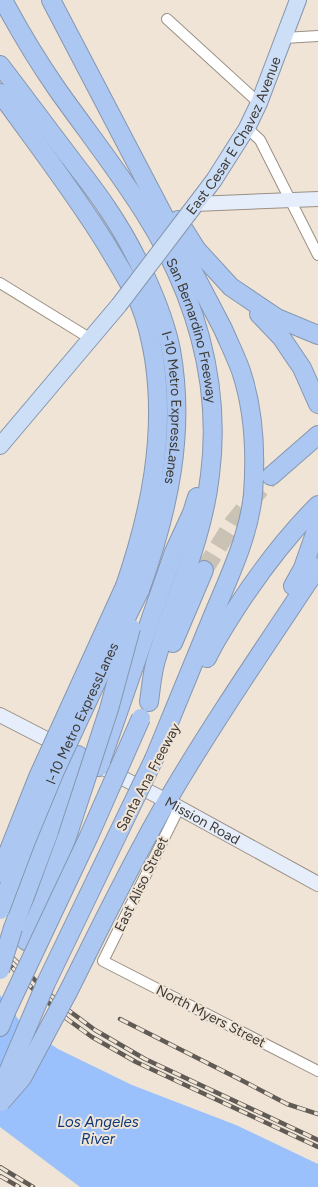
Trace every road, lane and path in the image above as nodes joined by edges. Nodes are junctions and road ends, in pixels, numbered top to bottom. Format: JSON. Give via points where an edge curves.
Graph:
{"nodes":[{"id":1,"x":3,"y":0,"type":"edge"},
{"id":2,"x":51,"y":0,"type":"edge"},
{"id":3,"x":298,"y":0,"type":"edge"},
{"id":4,"x":167,"y":19,"type":"dead end"},
{"id":5,"x":318,"y":36,"type":"edge"},
{"id":6,"x":284,"y":38,"type":"junction"},
{"id":7,"x":0,"y":65,"type":"edge"},
{"id":8,"x":0,"y":93,"type":"edge"},
{"id":9,"x":259,"y":103,"type":"junction"},
{"id":10,"x":247,"y":128,"type":"junction"},
{"id":11,"x":124,"y":140,"type":"junction"},
{"id":12,"x":318,"y":199,"type":"edge"},
{"id":13,"x":291,"y":200,"type":"junction"},
{"id":14,"x":192,"y":208,"type":"junction"},
{"id":15,"x":318,"y":255,"type":"edge"},
{"id":16,"x":0,"y":283,"type":"edge"},
{"id":17,"x":231,"y":287,"type":"junction"},
{"id":18,"x":318,"y":335,"type":"edge"},
{"id":19,"x":91,"y":339,"type":"junction"},
{"id":20,"x":318,"y":404,"type":"edge"},
{"id":21,"x":212,"y":418,"type":"junction"},
{"id":22,"x":318,"y":435,"type":"edge"},
{"id":23,"x":0,"y":446,"type":"edge"},
{"id":24,"x":271,"y":476,"type":"tunnel mouth"},
{"id":25,"x":318,"y":505,"type":"edge"},
{"id":26,"x":318,"y":525,"type":"edge"},
{"id":27,"x":318,"y":567,"type":"edge"},
{"id":28,"x":204,"y":570,"type":"tunnel mouth"},
{"id":29,"x":132,"y":588,"type":"junction"},
{"id":30,"x":148,"y":702,"type":"junction"},
{"id":31,"x":225,"y":708,"type":"junction"},
{"id":32,"x":0,"y":715,"type":"edge"},
{"id":33,"x":78,"y":756,"type":"junction"},
{"id":34,"x":154,"y":759,"type":"junction"},
{"id":35,"x":100,"y":767,"type":"junction"},
{"id":36,"x":173,"y":805,"type":"junction"},
{"id":37,"x":0,"y":873,"type":"edge"},
{"id":38,"x":318,"y":884,"type":"edge"},
{"id":39,"x":0,"y":910,"type":"edge"},
{"id":40,"x":103,"y":961,"type":"joint"},
{"id":41,"x":0,"y":970,"type":"edge"},
{"id":42,"x":3,"y":1019,"type":"edge"},
{"id":43,"x":318,"y":1071,"type":"edge"},
{"id":44,"x":0,"y":1091,"type":"edge"},
{"id":45,"x":0,"y":1103,"type":"edge"}],
"edges":[{"from":1,"to":21,"type":"highway","name":"San Bernardino Freeway","via":[[52,81],[145,214],[178,275],[191,305],[207,363]]},
{"from":2,"to":11,"type":"highway"},
{"from":3,"to":6,"type":"main road","name":"East Cesar E Chavez Avenue"},
{"from":4,"to":9,"type":"street"},
{"from":5,"to":6,"type":"street"},
{"from":6,"to":9,"type":"main road","name":"East Cesar E Chavez Avenue"},
{"from":7,"to":29,"type":"highway","name":"I-10 Metro ExpressLanes","via":[[107,207],[132,248],[154,298],[171,350],[177,403],[174,461],[161,526]]},
{"from":8,"to":29,"type":"highway","name":"I-10 Metro ExpressLanes","via":[[90,218],[117,262],[140,306],[150,339],[156,374],[157,440],[155,467],[147,514],[136,554]]},
{"from":9,"to":10,"type":"main road","name":"East Cesar E Chavez Avenue"},
{"from":10,"to":13,"type":"street","via":[[260,140]]},
{"from":10,"to":14,"type":"main road","name":"East Cesar E Chavez Avenue","via":[[214,180]]},
{"from":11,"to":17,"type":"highway","via":[[198,250]]},
{"from":11,"to":34,"type":"highway","via":[[224,329],[241,372],[250,408],[253,440],[254,474],[246,527],[233,566]]},
{"from":12,"to":13,"type":"main road"},
{"from":13,"to":14,"type":"main road"},
{"from":13,"to":15,"type":"street"},
{"from":14,"to":19,"type":"main road","name":"East Cesar E Chavez Avenue","bridge":true},
{"from":16,"to":19,"type":"street"},
{"from":17,"to":18,"type":"highway","via":[[277,318]]},
{"from":17,"to":20,"type":"highway","via":[[281,337],[302,368]]},
{"from":19,"to":23,"type":"main road","name":"East Cesar E Chavez Avenue"},
{"from":21,"to":30,"type":"highway","name":"San Bernardino Freeway","via":[[212,448],[206,502],[192,554],[156,662]]},
{"from":21,"to":35,"type":"highway","via":[[201,481],[192,513],[174,552]]},
{"from":22,"to":24,"type":"highway"},
{"from":25,"to":34,"type":"highway","name":"Santa Ana Freeway","via":[[296,527],[249,588],[215,641],[167,742]]},
{"from":26,"to":31,"type":"highway","via":[[303,568]]},
{"from":27,"to":31,"type":"highway"},
{"from":28,"to":30,"type":"highway","name":"Santa Ana Freeway"},
{"from":29,"to":37,"type":"highway","name":"I-10 Metro ExpressLanes","bridge":true,"via":[[38,777]]},
{"from":29,"to":39,"type":"highway","name":"I-10 Metro ExpressLanes","bridge":true,"via":[[128,614],[55,771]]},
{"from":29,"to":42,"type":"highway","bridge":true,"via":[[109,709],[67,837],[26,940]]},
{"from":30,"to":42,"type":"highway","name":"Santa Ana Freeway","bridge":true,"via":[[89,836]]},
{"from":31,"to":36,"type":"highway"},
{"from":32,"to":33,"type":"main road","name":"Mission Road"},
{"from":33,"to":35,"type":"main road","name":"Mission Road"},
{"from":33,"to":41,"type":"highway","bridge":true,"via":[[13,928]]},
{"from":34,"to":44,"type":"highway","name":"Santa Ana Freeway","bridge":true,"via":[[46,983]]},
{"from":35,"to":36,"type":"main road","name":"Mission Road"},
{"from":36,"to":38,"type":"main road","name":"Mission Road"},
{"from":36,"to":40,"type":"street","name":"East Aliso Street"},
{"from":36,"to":45,"type":"highway","bridge":true,"via":[[124,880],[22,1078]]},
{"from":40,"to":43,"type":"street","name":"North Myers Street"}]}
